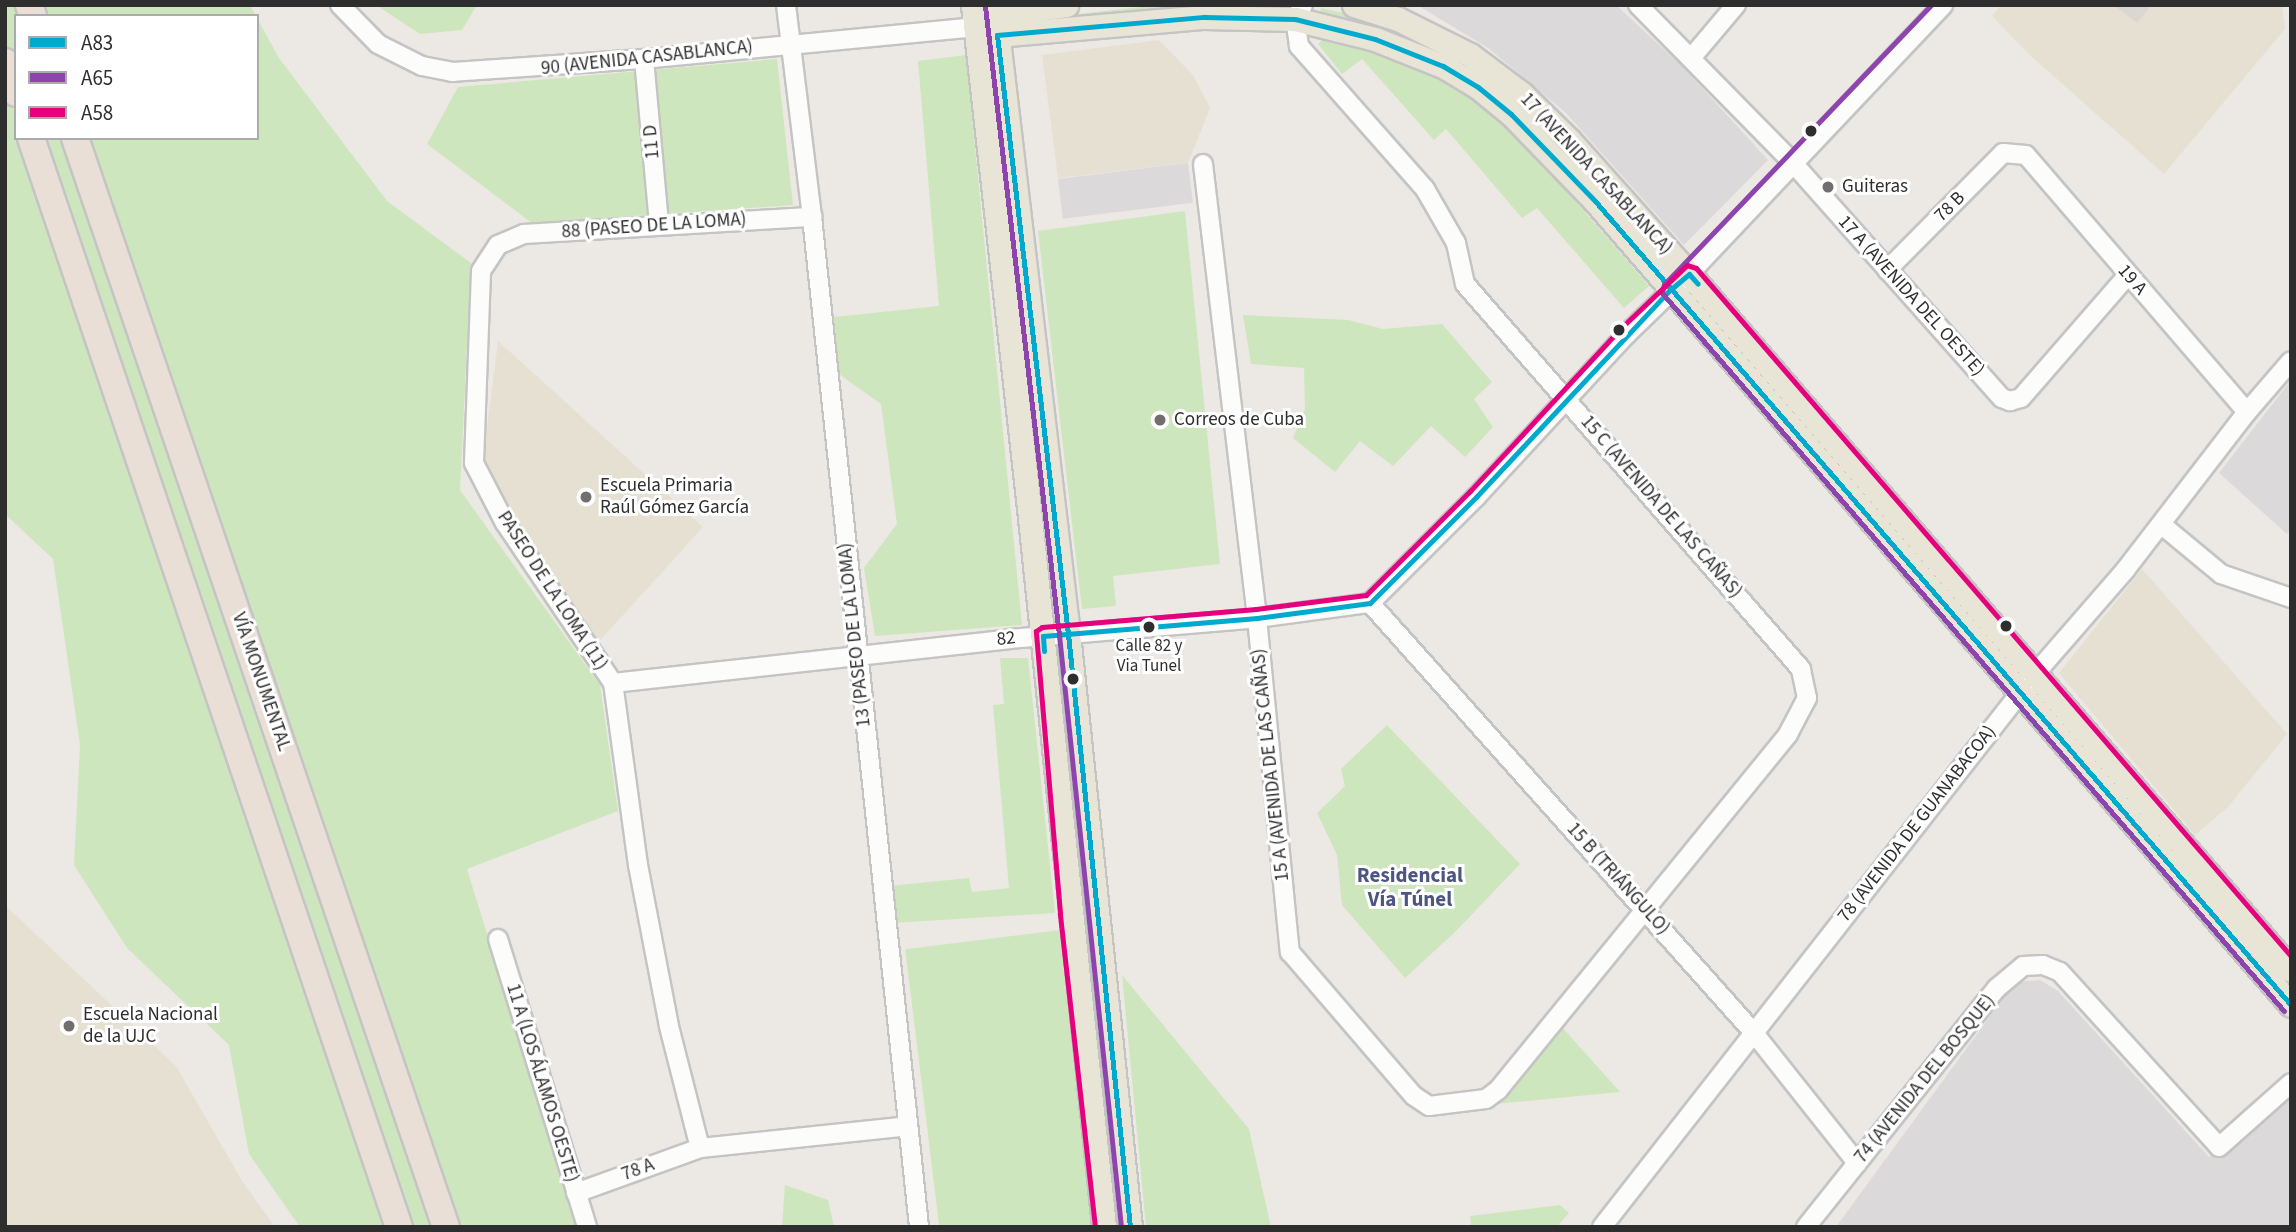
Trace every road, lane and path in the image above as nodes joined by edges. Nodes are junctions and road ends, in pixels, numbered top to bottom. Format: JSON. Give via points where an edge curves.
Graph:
{"nodes":[{"id":1,"x":340,"y":5,"type":"edge"},
{"id":2,"x":786,"y":5,"type":"edge"},
{"id":3,"x":1066,"y":5,"type":"edge"},
{"id":4,"x":1354,"y":5,"type":"edge"},
{"id":5,"x":1639,"y":5,"type":"edge"},
{"id":6,"x":1736,"y":5,"type":"edge"},
{"id":7,"x":1943,"y":5,"type":"edge"},
{"id":8,"x":1299,"y":12,"type":"edge"},
{"id":9,"x":987,"y":17,"type":"edge"},
{"id":10,"x":790,"y":43,"type":"junction"},
{"id":11,"x":1692,"y":57,"type":"junction"},
{"id":12,"x":645,"y":59,"type":"junction"},
{"id":13,"x":5,"y":62,"type":"edge"},
{"id":14,"x":14,"y":87,"type":"edge"},
{"id":15,"x":32,"y":140,"type":"edge"},
{"id":16,"x":76,"y":140,"type":"edge"},
{"id":17,"x":2016,"y":152,"type":"joint"},
{"id":18,"x":1793,"y":163,"type":"junction"},
{"id":19,"x":1203,"y":164,"type":"dead end"},
{"id":20,"x":812,"y":217,"type":"junction"},
{"id":21,"x":659,"y":224,"type":"junction"},
{"id":22,"x":498,"y":245,"type":"joint"},
{"id":23,"x":1887,"y":270,"type":"junction"},
{"id":24,"x":1689,"y":274,"type":"junction"},
{"id":25,"x":2128,"y":275,"type":"junction"},
{"id":26,"x":1670,"y":290,"type":"junction"},
{"id":27,"x":2291,"y":361,"type":"edge"},
{"id":28,"x":1567,"y":398,"type":"junction"},
{"id":29,"x":2247,"y":412,"type":"junction"},
{"id":30,"x":2162,"y":526,"type":"junction"},
{"id":31,"x":2291,"y":598,"type":"edge"},
{"id":32,"x":1370,"y":603,"type":"junction"},
{"id":33,"x":1257,"y":618,"type":"junction"},
{"id":34,"x":1069,"y":634,"type":"junction"},
{"id":35,"x":1043,"y":636,"type":"junction"},
{"id":36,"x":859,"y":656,"type":"junction"},
{"id":37,"x":612,"y":683,"type":"junction"},
{"id":38,"x":2027,"y":684,"type":"junction"},
{"id":39,"x":1645,"y":909,"type":"junction"},
{"id":40,"x":498,"y":939,"type":"dead end"},
{"id":41,"x":2291,"y":970,"type":"edge"},
{"id":42,"x":2291,"y":1005,"type":"edge"},
{"id":43,"x":1754,"y":1033,"type":"junction"},
{"id":44,"x":2291,"y":1083,"type":"edge"},
{"id":45,"x":908,"y":1126,"type":"junction"},
{"id":46,"x":700,"y":1148,"type":"junction"},
{"id":47,"x":1857,"y":1163,"type":"junction"},
{"id":48,"x":576,"y":1193,"type":"junction"},
{"id":49,"x":399,"y":1227,"type":"edge"},
{"id":50,"x":446,"y":1227,"type":"edge"},
{"id":51,"x":587,"y":1227,"type":"edge"},
{"id":52,"x":919,"y":1227,"type":"edge"},
{"id":53,"x":1104,"y":1227,"type":"edge"},
{"id":54,"x":1130,"y":1227,"type":"edge"},
{"id":55,"x":1602,"y":1227,"type":"edge"},
{"id":56,"x":1805,"y":1227,"type":"edge"}],
"edges":[{"from":1,"to":12,"type":"street","name":"90 (AVENIDA CASABLANCA)","via":[[378,44],[422,66],[452,72]]},
{"from":2,"to":10,"type":"street","name":"13 (PASEO DE LA LOMA)"},
{"from":3,"to":9,"type":"main road"},
{"from":4,"to":24,"type":"main road","name":"17 (AVENIDA CASABLANCA)","via":[[1438,37],[1522,94]]},
{"from":5,"to":11,"type":"street","name":"17 A (AVENIDA DEL OESTE)"},
{"from":6,"to":11,"type":"street"},
{"from":7,"to":18,"type":"street"},
{"from":8,"to":9,"type":"main road","name":"17 (AVENIDA CASABLANCA)"},
{"from":8,"to":26,"type":"main road","name":"17 (AVENIDA CASABLANCA)","via":[[1443,66],[1478,87],[1555,156]]},
{"from":8,"to":28,"type":"street","name":"15 C (AVENIDA DE LAS CAÑAS)","via":[[1299,46],[1426,189],[1456,243],[1465,284]]},
{"from":9,"to":10,"type":"street","name":"90 (AVENIDA CASABLANCA)"},
{"from":9,"to":34,"type":"main road"},
{"from":9,"to":35,"type":"main road"},
{"from":10,"to":12,"type":"street","name":"90 (AVENIDA CASABLANCA)"},
{"from":10,"to":20,"type":"street","name":"13 (PASEO DE LA LOMA)"},
{"from":11,"to":18,"type":"street","name":"17 A (AVENIDA DEL OESTE)"},
{"from":12,"to":21,"type":"street","name":"11 D"},
{"from":13,"to":14,"type":"highway"},
{"from":15,"to":49,"type":"highway"},
{"from":16,"to":50,"type":"highway","name":"VÍA MONUMENTAL"},
{"from":17,"to":23,"type":"street","name":"78 B","via":[[2003,153]]},
{"from":17,"to":25,"type":"street","name":"19 A","via":[[2026,155]]},
{"from":18,"to":23,"type":"street","name":"17 A (AVENIDA DEL OESTE)"},
{"from":18,"to":24,"type":"street"},
{"from":19,"to":33,"type":"street","name":"15 A (AVENIDA DE LAS CAÑAS)"},
{"from":20,"to":21,"type":"street","name":"88 (PASEO DE LA LOMA)"},
{"from":20,"to":36,"type":"street","name":"13 (PASEO DE LA LOMA)"},
{"from":21,"to":22,"type":"street","name":"88 (PASEO DE LA LOMA)","via":[[524,234]]},
{"from":22,"to":37,"type":"street","name":"PASEO DE LA LOMA (11)","via":[[481,271],[474,463],[505,523]]},
{"from":23,"to":25,"type":"street","name":"17 A (AVENIDA DEL OESTE)","via":[[2010,401],[2021,398]]},
{"from":24,"to":26,"type":"street"},
{"from":24,"to":38,"type":"main road","name":"17 (AVENIDA CASABLANCA)"},
{"from":25,"to":29,"type":"street","name":"19 A"},
{"from":26,"to":28,"type":"street"},
{"from":26,"to":38,"type":"main road","name":"17 (AVENIDA CASABLANCA)"},
{"from":27,"to":29,"type":"street","name":"78 (AVENIDA DE GUANABACOA)"},
{"from":28,"to":32,"type":"street"},
{"from":28,"to":39,"type":"street","name":"15 C (AVENIDA DE LAS CAÑAS)","via":[[1801,669],[1807,698],[1788,734]]},
{"from":29,"to":30,"type":"street","name":"78 (AVENIDA DE GUANABACOA)"},
{"from":30,"to":31,"type":"street","via":[[2221,574]]},
{"from":30,"to":38,"type":"street","name":"78 (AVENIDA DE GUANABACOA)"},
{"from":32,"to":33,"type":"street","name":"82"},
{"from":32,"to":39,"type":"street","name":"15 B (TRIÁNGULO)"},
{"from":33,"to":34,"type":"street","name":"82"},
{"from":33,"to":39,"type":"street","name":"15 A (AVENIDA DE LAS CAÑAS)","via":[[1290,952],[1414,1096],[1429,1106],[1486,1100]]},
{"from":34,"to":35,"type":"street","name":"82"},
{"from":34,"to":54,"type":"main road"},
{"from":35,"to":36,"type":"street","name":"82"},
{"from":35,"to":53,"type":"main road"},
{"from":36,"to":37,"type":"street","name":"82"},
{"from":36,"to":45,"type":"street","name":"13 (PASEO DE LA LOMA)"},
{"from":37,"to":46,"type":"street","name":"PASEO DE LA LOMA (11)","via":[[638,865],[669,1026]]},
{"from":38,"to":41,"type":"main road","name":"17 (AVENIDA CASABLANCA)"},
{"from":38,"to":42,"type":"main road","name":"17 (AVENIDA CASABLANCA)"},
{"from":38,"to":43,"type":"street","name":"78 (AVENIDA DE GUANABACOA)"},
{"from":39,"to":43,"type":"street","name":"15 B (TRIÁNGULO)"},
{"from":40,"to":48,"type":"street","name":"11 A (LOS ÁLAMOS OESTE)"},
{"from":43,"to":47,"type":"street","name":"15 B (TRIÁNGULO)"},
{"from":43,"to":55,"type":"street","name":"78 (AVENIDA DE GUANABACOA)"},
{"from":44,"to":47,"type":"street","name":"74 (AVENIDA DEL BOSQUE)","via":[[2219,1147],[2060,972],[2043,965],[2023,966],[1997,988]]},
{"from":45,"to":46,"type":"street","name":"78 A"},
{"from":45,"to":52,"type":"street","name":"13 (PASEO DE LA LOMA)"},
{"from":46,"to":48,"type":"street","name":"78 A"},
{"from":47,"to":56,"type":"street","name":"74 (AVENIDA DEL BOSQUE)"},
{"from":48,"to":51,"type":"street","name":"11 A (LOS ÁLAMOS OESTE)"}]}
